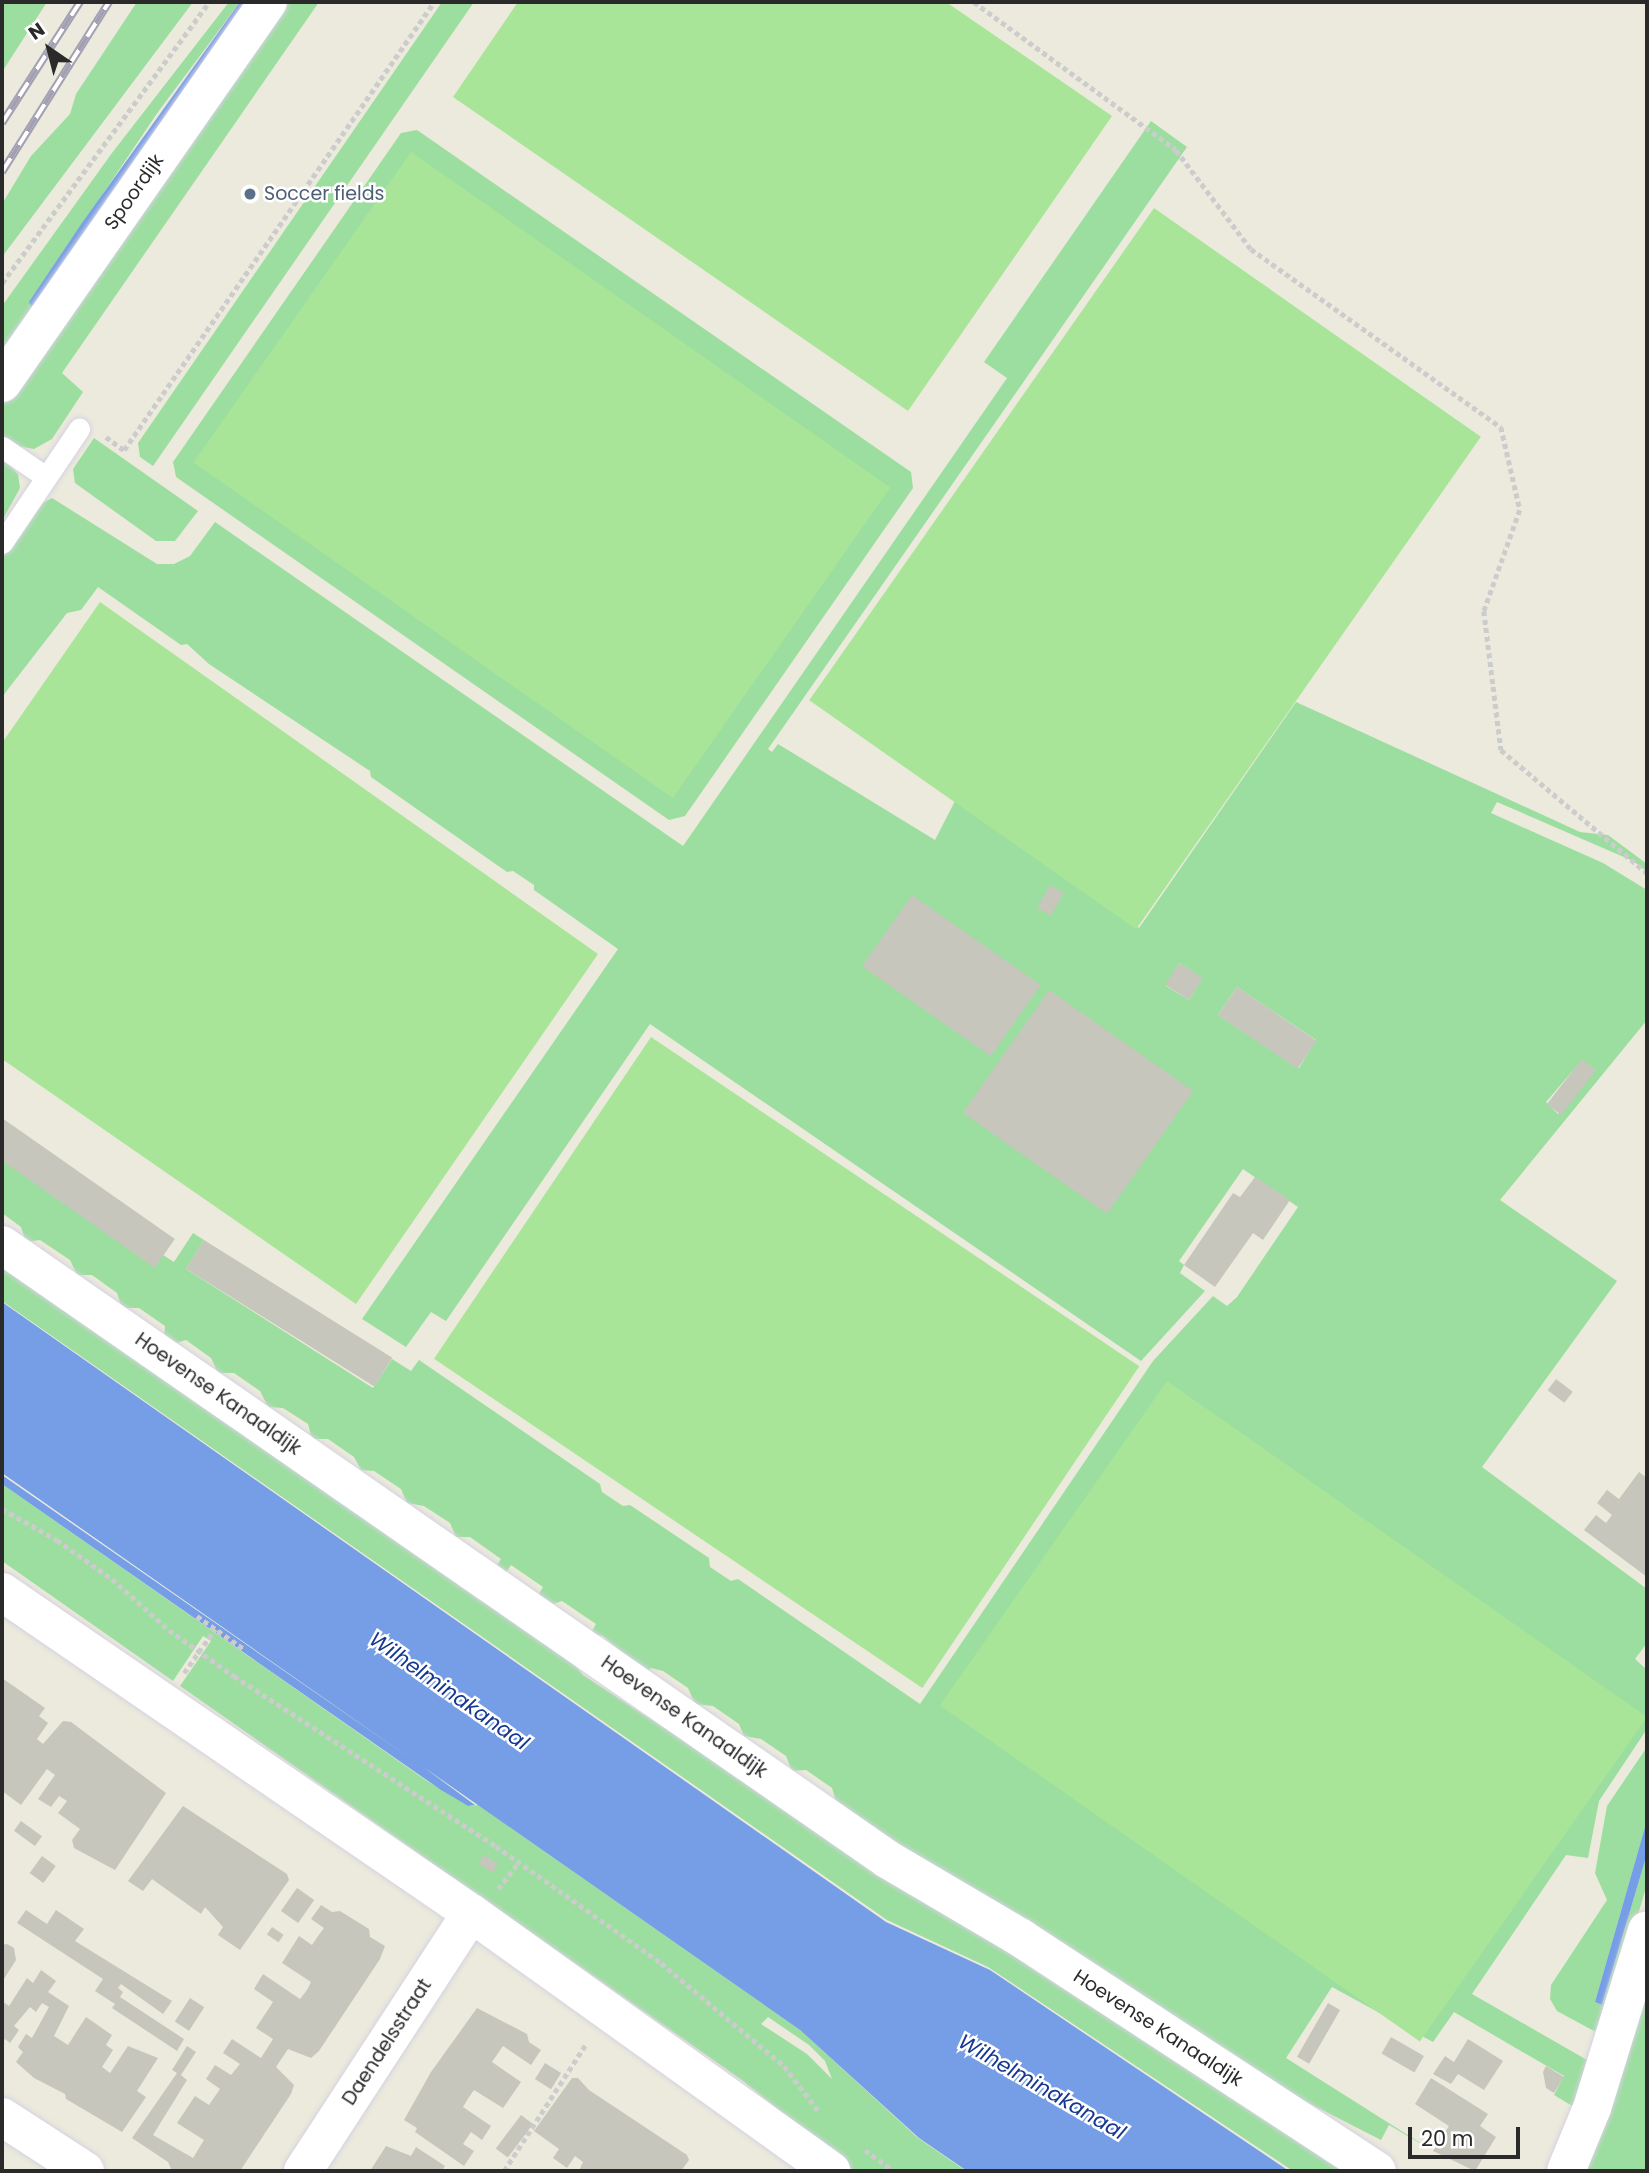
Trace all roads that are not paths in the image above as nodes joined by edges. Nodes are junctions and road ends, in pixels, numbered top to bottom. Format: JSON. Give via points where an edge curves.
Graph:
{"nodes":[{"id":1,"x":268,"y":2,"type":"edge"},
{"id":2,"x":2,"y":383,"type":"edge"},
{"id":3,"x":87,"y":428,"type":"road end"},
{"id":4,"x":2,"y":448,"type":"edge"},
{"id":5,"x":46,"y":477,"type":"junction"},
{"id":6,"x":2,"y":543,"type":"edge"},
{"id":7,"x":2,"y":1245,"type":"edge"},
{"id":8,"x":2,"y":1592,"type":"edge"},
{"id":9,"x":471,"y":1913,"type":"junction"},
{"id":10,"x":1647,"y":1930,"type":"edge"},
{"id":11,"x":2,"y":2117,"type":"edge"},
{"id":12,"x":85,"y":2171,"type":"edge"},
{"id":13,"x":303,"y":2171,"type":"edge"},
{"id":14,"x":831,"y":2171,"type":"edge"},
{"id":15,"x":1377,"y":2171,"type":"edge"},
{"id":16,"x":1566,"y":2171,"type":"edge"}],
"edges":[{"from":1,"to":2,"type":"street","name":"Spoordijk"},
{"from":3,"to":5,"type":"lane"},
{"from":4,"to":5,"type":"lane"},
{"from":5,"to":6,"type":"lane"},
{"from":7,"to":15,"type":"street","name":"Hoevense Kanaaldijk","via":[[887,1859],[1021,1938]]},
{"from":8,"to":9,"type":"street"},
{"from":9,"to":13,"type":"street","name":"Daendelsstraat"},
{"from":9,"to":14,"type":"street"},
{"from":10,"to":16,"type":"street","via":[[1592,2108]]},
{"from":11,"to":12,"type":"street"}]}
